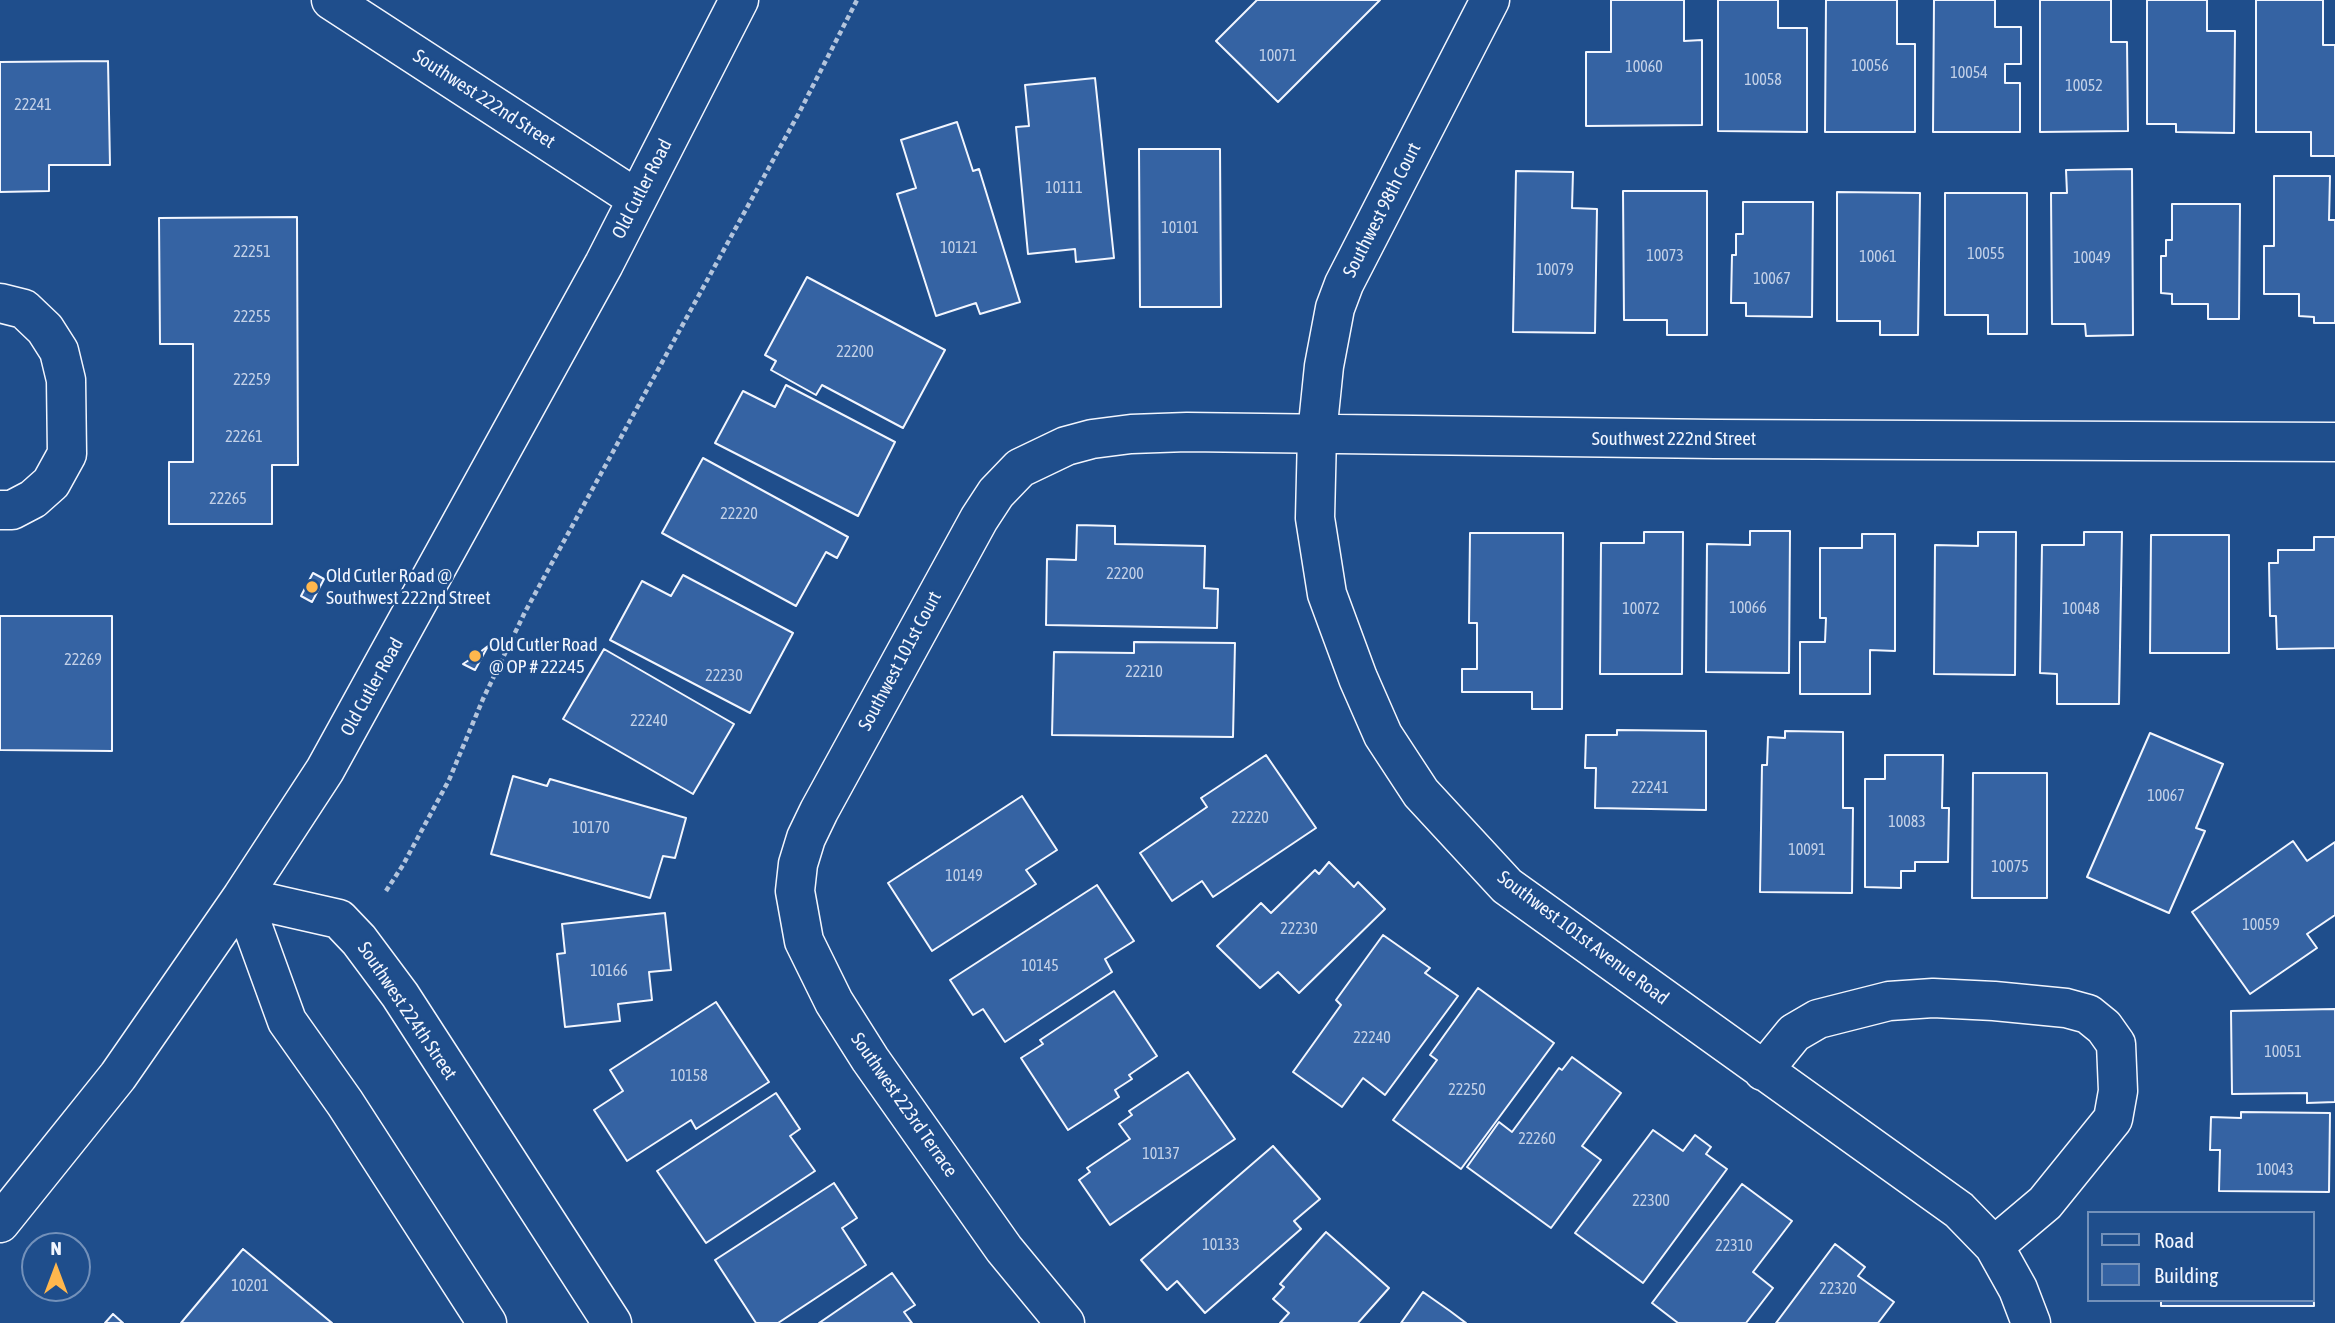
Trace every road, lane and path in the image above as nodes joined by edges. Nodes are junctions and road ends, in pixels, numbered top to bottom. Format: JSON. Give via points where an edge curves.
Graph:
{"nodes":[{"id":1,"x":331,"y":0,"type":"edge"},
{"id":2,"x":739,"y":0,"type":"edge"},
{"id":3,"x":857,"y":0,"type":"edge"},
{"id":4,"x":1490,"y":0,"type":"edge"},
{"id":5,"x":637,"y":199,"type":"junction"},
{"id":6,"x":0,"y":303,"type":"edge"},
{"id":7,"x":1317,"y":434,"type":"junction"},
{"id":8,"x":2335,"y":442,"type":"edge"},
{"id":9,"x":1020,"y":468,"type":"joint"},
{"id":10,"x":0,"y":510,"type":"edge"},
{"id":11,"x":798,"y":864,"type":"joint"},
{"id":12,"x":386,"y":891,"type":"dead end"},
{"id":13,"x":242,"y":897,"type":"junction"},
{"id":14,"x":1763,"y":1071,"type":"junction"},
{"id":15,"x":0,"y":1223,"type":"edge"},
{"id":16,"x":1994,"y":1246,"type":"junction"},
{"id":17,"x":487,"y":1323,"type":"edge"},
{"id":18,"x":612,"y":1323,"type":"edge"},
{"id":19,"x":1065,"y":1323,"type":"edge"},
{"id":20,"x":2031,"y":1323,"type":"edge"}],
"edges":[{"from":1,"to":5,"type":"street","name":"Southwest 222nd Street"},
{"from":2,"to":5,"type":"street","name":"Old Cutler Road"},
{"from":3,"to":12,"type":"path","via":[[525,612],[449,780]]},
{"from":4,"to":7,"type":"street","name":"Southwest 98th Court","via":[[1343,284],[1329,335]]},
{"from":5,"to":13,"type":"street","name":"Old Cutler Road","via":[[325,770]]},
{"from":6,"to":10,"type":"street","via":[[24,309],[59,351],[66,380],[67,454],[51,483],[33,499],[12,510]]},
{"from":7,"to":8,"type":"street","name":"Southwest 222nd Street"},
{"from":7,"to":9,"type":"street","name":"Southwest 222nd Street","via":[[1131,434],[1066,446]]},
{"from":7,"to":14,"type":"street","name":"Southwest 101st Avenue Road","via":[[1315,517],[1327,594],[1383,734],[1421,793],[1507,886]]},
{"from":9,"to":11,"type":"street","name":"Southwest 101st Court","via":[[996,493],[961,548],[819,811]]},
{"from":11,"to":19,"type":"street","name":"Southwest 223rd Terrace","via":[[795,891],[804,941],[834,1002],[996,1238]]},
{"from":13,"to":15,"type":"street","name":"Old Cutler Road","via":[[118,1076]]},
{"from":13,"to":17,"type":"street","via":[[286,1021],[345,1103]]},
{"from":13,"to":18,"type":"street","name":"Southwest 224th Street","via":[[339,919],[359,940],[400,995]]},
{"from":14,"to":16,"type":"street","name":"Southwest 101st Avenue Road","via":[[1959,1210]]},
{"from":14,"to":16,"type":"street","via":[[1794,1033],[1818,1019],[1889,1001],[1994,1001],[2088,1014],[2116,1044],[2118,1091],[2113,1119],[2045,1203]]},
{"from":16,"to":20,"type":"street","name":"Southwest 101st Avenue Road"}]}
